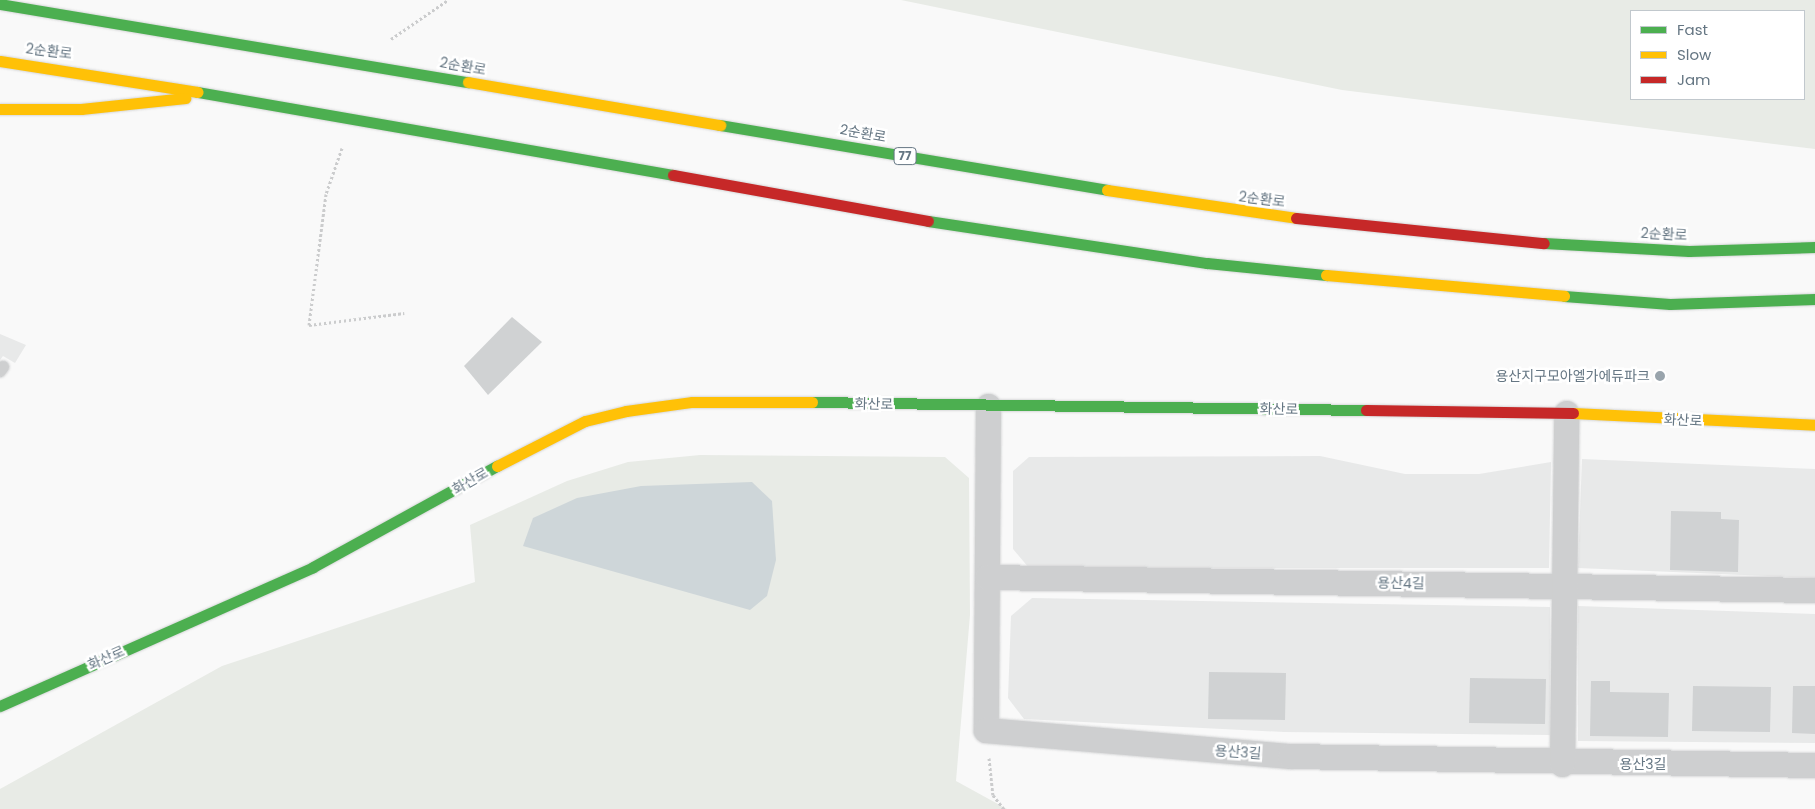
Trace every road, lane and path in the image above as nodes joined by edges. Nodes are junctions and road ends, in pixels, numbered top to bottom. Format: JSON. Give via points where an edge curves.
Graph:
{"nodes":[{"id":1,"x":448,"y":0,"type":"edge"},
{"id":2,"x":0,"y":4,"type":"edge"},
{"id":3,"x":386,"y":43,"type":"dead end"},
{"id":4,"x":0,"y":61,"type":"edge"},
{"id":5,"x":220,"y":94,"type":"junction"},
{"id":6,"x":0,"y":109,"type":"edge"},
{"id":7,"x":345,"y":139,"type":"dead end"},
{"id":8,"x":1815,"y":247,"type":"edge"},
{"id":9,"x":1815,"y":300,"type":"edge"},
{"id":10,"x":404,"y":313,"type":"dead end"},
{"id":11,"x":988,"y":406,"type":"junction"},
{"id":12,"x":1566,"y":413,"type":"junction"},
{"id":13,"x":1815,"y":425,"type":"edge"},
{"id":14,"x":987,"y":577,"type":"junction"},
{"id":15,"x":1563,"y":586,"type":"junction"},
{"id":16,"x":1815,"y":590,"type":"edge"},
{"id":17,"x":0,"y":706,"type":"edge"},
{"id":18,"x":986,"y":730,"type":"junction"},
{"id":19,"x":1562,"y":764,"type":"junction"},
{"id":20,"x":1815,"y":765,"type":"edge"},
{"id":21,"x":1004,"y":809,"type":"edge"}],
"edges":[{"from":1,"to":3,"type":"path"},
{"from":2,"to":8,"type":"main road","name":"2순환로","number":"77","via":[[1222,209],[1476,240],[1688,251]]},
{"from":4,"to":5,"type":"main road","name":"2순환로"},
{"from":5,"to":6,"type":"main road","via":[[81,109]]},
{"from":5,"to":9,"type":"main road","name":"2순환로","via":[[941,223],[1207,263],[1447,288],[1670,304]]},
{"from":7,"to":10,"type":"path","via":[[326,194],[309,325]]},
{"from":11,"to":12,"type":"main road","name":"화산로"},
{"from":11,"to":14,"type":"street"},
{"from":11,"to":17,"type":"main road","name":"화산로","via":[[692,402],[584,421],[313,567]]},
{"from":12,"to":13,"type":"main road","name":"화산로"},
{"from":12,"to":15,"type":"street"},
{"from":14,"to":15,"type":"street","name":"용산4길"},
{"from":14,"to":18,"type":"street"},
{"from":15,"to":16,"type":"street","name":"용산4길"},
{"from":15,"to":19,"type":"street"},
{"from":18,"to":19,"type":"street","name":"용산3길","via":[[1290,756]]},
{"from":18,"to":21,"type":"path","via":[[993,796]]},
{"from":19,"to":20,"type":"street","name":"용산3길"}]}
